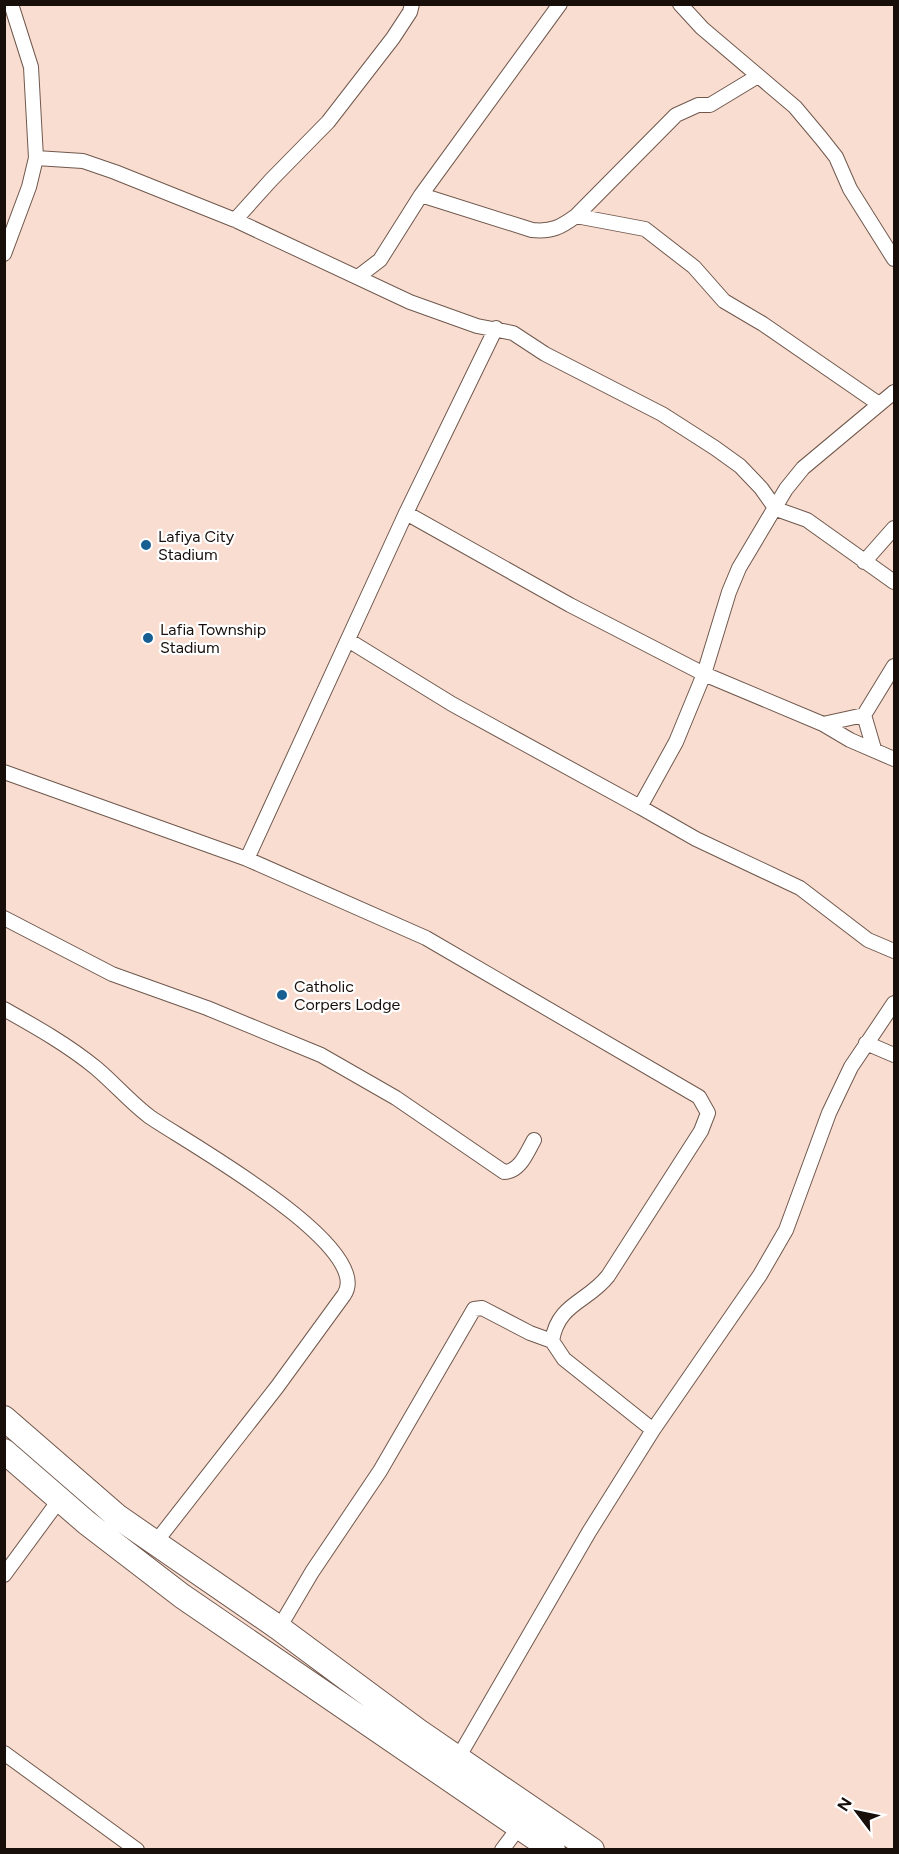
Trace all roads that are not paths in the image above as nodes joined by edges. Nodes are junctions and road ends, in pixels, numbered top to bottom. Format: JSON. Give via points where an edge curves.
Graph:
{"nodes":[{"id":1,"x":10,"y":4,"type":"edge"},
{"id":2,"x":412,"y":4,"type":"edge"},
{"id":3,"x":560,"y":4,"type":"edge"},
{"id":4,"x":680,"y":4,"type":"edge"},
{"id":5,"x":758,"y":76,"type":"junction"},
{"id":6,"x":36,"y":158,"type":"junction"},
{"id":7,"x":421,"y":195,"type":"junction"},
{"id":8,"x":576,"y":216,"type":"junction"},
{"id":9,"x":236,"y":220,"type":"junction"},
{"id":10,"x":4,"y":254,"type":"edge"},
{"id":11,"x":894,"y":259,"type":"edge"},
{"id":12,"x":380,"y":260,"type":"junction"},
{"id":13,"x":359,"y":276,"type":"junction"},
{"id":14,"x":383,"y":288,"type":"junction"},
{"id":15,"x":496,"y":328,"type":"junction"},
{"id":16,"x":893,"y":395,"type":"edge"},
{"id":17,"x":879,"y":404,"type":"junction"},
{"id":18,"x":776,"y":509,"type":"junction"},
{"id":19,"x":406,"y":513,"type":"junction"},
{"id":20,"x":894,"y":528,"type":"edge"},
{"id":21,"x":864,"y":562,"type":"junction"},
{"id":22,"x":894,"y":582,"type":"edge"},
{"id":23,"x":348,"y":640,"type":"junction"},
{"id":24,"x":894,"y":666,"type":"edge"},
{"id":25,"x":704,"y":674,"type":"junction"},
{"id":26,"x":864,"y":715,"type":"junction"},
{"id":27,"x":823,"y":724,"type":"junction"},
{"id":28,"x":874,"y":749,"type":"junction"},
{"id":29,"x":894,"y":759,"type":"edge"},
{"id":30,"x":4,"y":772,"type":"edge"},
{"id":31,"x":640,"y":807,"type":"junction"},
{"id":32,"x":247,"y":859,"type":"junction"},
{"id":33,"x":4,"y":918,"type":"edge"},
{"id":34,"x":894,"y":951,"type":"edge"},
{"id":35,"x":894,"y":1003,"type":"edge"},
{"id":36,"x":4,"y":1009,"type":"edge"},
{"id":37,"x":866,"y":1043,"type":"junction"},
{"id":38,"x":894,"y":1055,"type":"edge"},
{"id":39,"x":534,"y":1140,"type":"dead end"},
{"id":40,"x":552,"y":1341,"type":"junction"},
{"id":41,"x":4,"y":1418,"type":"edge"},
{"id":42,"x":653,"y":1430,"type":"junction"},
{"id":43,"x":4,"y":1451,"type":"edge"},
{"id":44,"x":60,"y":1499,"type":"junction"},
{"id":45,"x":155,"y":1543,"type":"junction"},
{"id":46,"x":4,"y":1575,"type":"edge"},
{"id":47,"x":279,"y":1628,"type":"junction"},
{"id":48,"x":4,"y":1754,"type":"edge"},
{"id":49,"x":458,"y":1758,"type":"junction"},
{"id":50,"x":519,"y":1827,"type":"junction"},
{"id":51,"x":137,"y":1850,"type":"edge"},
{"id":52,"x":502,"y":1850,"type":"edge"},
{"id":53,"x":553,"y":1850,"type":"edge"},
{"id":54,"x":592,"y":1850,"type":"edge"}],
"edges":[{"from":1,"to":6,"type":"street","via":[[31,67]]},
{"from":2,"to":9,"type":"street","via":[[393,38],[328,122]]},
{"from":3,"to":7,"type":"street"},
{"from":4,"to":5,"type":"street"},
{"from":5,"to":8,"type":"street","via":[[710,105],[690,107],[676,115]]},
{"from":5,"to":11,"type":"street","via":[[795,107],[836,157],[850,189]]},
{"from":6,"to":9,"type":"street","via":[[83,161]]},
{"from":6,"to":10,"type":"street"},
{"from":7,"to":8,"type":"street","via":[[532,230],[558,229]]},
{"from":7,"to":12,"type":"street"},
{"from":8,"to":17,"type":"street","via":[[645,229],[694,267],[724,301]]},
{"from":9,"to":13,"type":"street"},
{"from":12,"to":13,"type":"street"},
{"from":12,"to":14,"type":"street"},
{"from":13,"to":14,"type":"street"},
{"from":14,"to":15,"type":"street","via":[[477,326]]},
{"from":15,"to":18,"type":"street","via":[[513,333],[545,354],[652,409],[715,448],[740,466]]},
{"from":15,"to":19,"type":"street"},
{"from":16,"to":17,"type":"street"},
{"from":17,"to":18,"type":"street","via":[[803,468]]},
{"from":18,"to":21,"type":"street","via":[[807,520]]},
{"from":18,"to":25,"type":"street","via":[[735,576]]},
{"from":19,"to":23,"type":"street"},
{"from":19,"to":25,"type":"street"},
{"from":20,"to":21,"type":"street"},
{"from":21,"to":22,"type":"street"},
{"from":23,"to":31,"type":"street","via":[[452,704]]},
{"from":23,"to":32,"type":"street"},
{"from":24,"to":26,"type":"street"},
{"from":25,"to":27,"type":"street"},
{"from":25,"to":31,"type":"street","via":[[676,742]]},
{"from":26,"to":27,"type":"street"},
{"from":26,"to":28,"type":"street"},
{"from":27,"to":28,"type":"street"},
{"from":28,"to":29,"type":"street"},
{"from":30,"to":32,"type":"street"},
{"from":31,"to":34,"type":"street","via":[[696,839],[800,888],[868,940]]},
{"from":32,"to":40,"type":"street","via":[[426,938],[678,1084],[706,1106],[701,1131],[643,1225],[601,1285],[572,1303],[560,1317]]},
{"from":33,"to":39,"type":"street","via":[[112,974],[321,1055],[396,1098],[504,1172],[520,1164]]},
{"from":35,"to":37,"type":"street"},
{"from":36,"to":45,"type":"street","via":[[52,1036],[94,1066],[151,1117],[260,1187],[333,1251],[349,1276],[344,1295]]},
{"from":37,"to":38,"type":"street"},
{"from":37,"to":42,"type":"street","via":[[829,1113],[786,1230],[760,1275]]},
{"from":40,"to":42,"type":"street","via":[[564,1359]]},
{"from":40,"to":47,"type":"street","via":[[482,1308],[474,1309],[380,1471]]},
{"from":41,"to":45,"type":"highway","via":[[118,1517]]},
{"from":42,"to":49,"type":"street"},
{"from":43,"to":44,"type":"highway"},
{"from":44,"to":46,"type":"street"},
{"from":44,"to":50,"type":"highway","via":[[182,1596]]},
{"from":45,"to":47,"type":"highway"},
{"from":47,"to":49,"type":"highway"},
{"from":48,"to":51,"type":"street"},
{"from":49,"to":54,"type":"highway"},
{"from":50,"to":52,"type":"street"},
{"from":50,"to":53,"type":"highway"}]}
